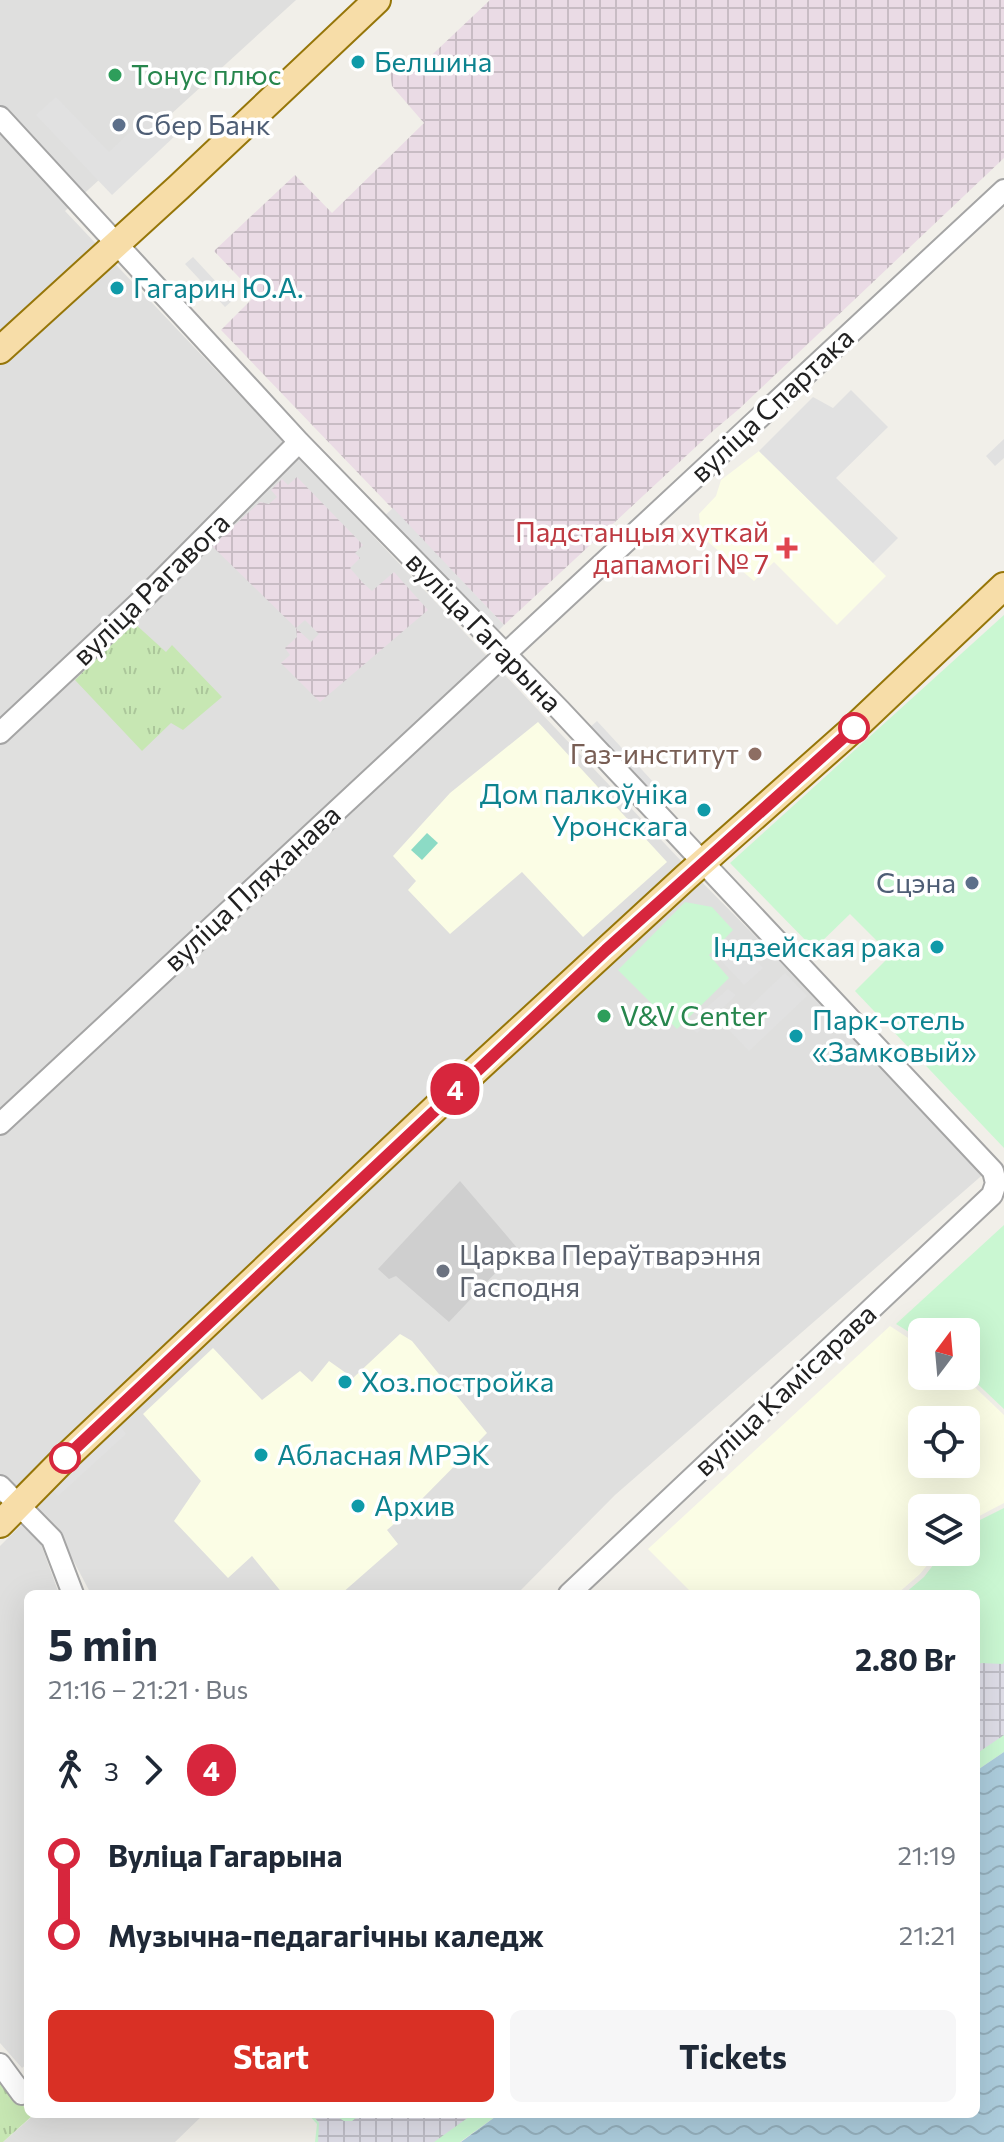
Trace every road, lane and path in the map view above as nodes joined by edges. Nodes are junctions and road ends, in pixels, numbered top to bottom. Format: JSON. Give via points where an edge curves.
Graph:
{"nodes":[{"id":1,"x":377,"y":0,"type":"edge"},
{"id":2,"x":0,"y":117,"type":"edge"},
{"id":3,"x":1000,"y":203,"type":"edge"},
{"id":4,"x":117,"y":243,"type":"junction"},
{"id":5,"x":0,"y":350,"type":"edge"},
{"id":6,"x":299,"y":442,"type":"junction"},
{"id":7,"x":1004,"y":586,"type":"edge"},
{"id":8,"x":504,"y":652,"type":"junction"},
{"id":9,"x":0,"y":733,"type":"edge"},
{"id":10,"x":702,"y":863,"type":"junction"},
{"id":11,"x":0,"y":1124,"type":"edge"},
{"id":12,"x":996,"y":1183,"type":"joint"},
{"id":13,"x":0,"y":1486,"type":"edge"},
{"id":14,"x":20,"y":1506,"type":"junction"},
{"id":15,"x":0,"y":1524,"type":"edge"},
{"id":16,"x":71,"y":1590,"type":"edge"},
{"id":17,"x":573,"y":1590,"type":"edge"},
{"id":18,"x":0,"y":2064,"type":"edge"},
{"id":19,"x":24,"y":2090,"type":"edge"}],
"edges":[{"from":1,"to":4,"type":"main road"},
{"from":2,"to":4,"type":"street","name":"вуліца Гагарына"},
{"from":3,"to":8,"type":"street","name":"вуліца Спартака"},
{"from":4,"to":5,"type":"main road"},
{"from":4,"to":6,"type":"street","name":"вуліца Гагарына"},
{"from":6,"to":8,"type":"street","name":"вуліца Гагарына"},
{"from":6,"to":9,"type":"street","name":"вуліца Рагавога"},
{"from":7,"to":10,"type":"main road"},
{"from":8,"to":10,"type":"street","name":"вуліца Гагарына"},
{"from":8,"to":11,"type":"street","name":"вуліца Пляханава"},
{"from":10,"to":12,"type":"street","name":"вуліца Гагарына","via":[[993,1171]]},
{"from":10,"to":14,"type":"main road","via":[[461,1084]]},
{"from":12,"to":17,"type":"street","name":"вуліца Камісарава","via":[[992,1195]]},
{"from":13,"to":14,"type":"street"},
{"from":14,"to":15,"type":"main road"},
{"from":14,"to":16,"type":"street","via":[[52,1539]]},
{"from":18,"to":19,"type":"street"}]}
